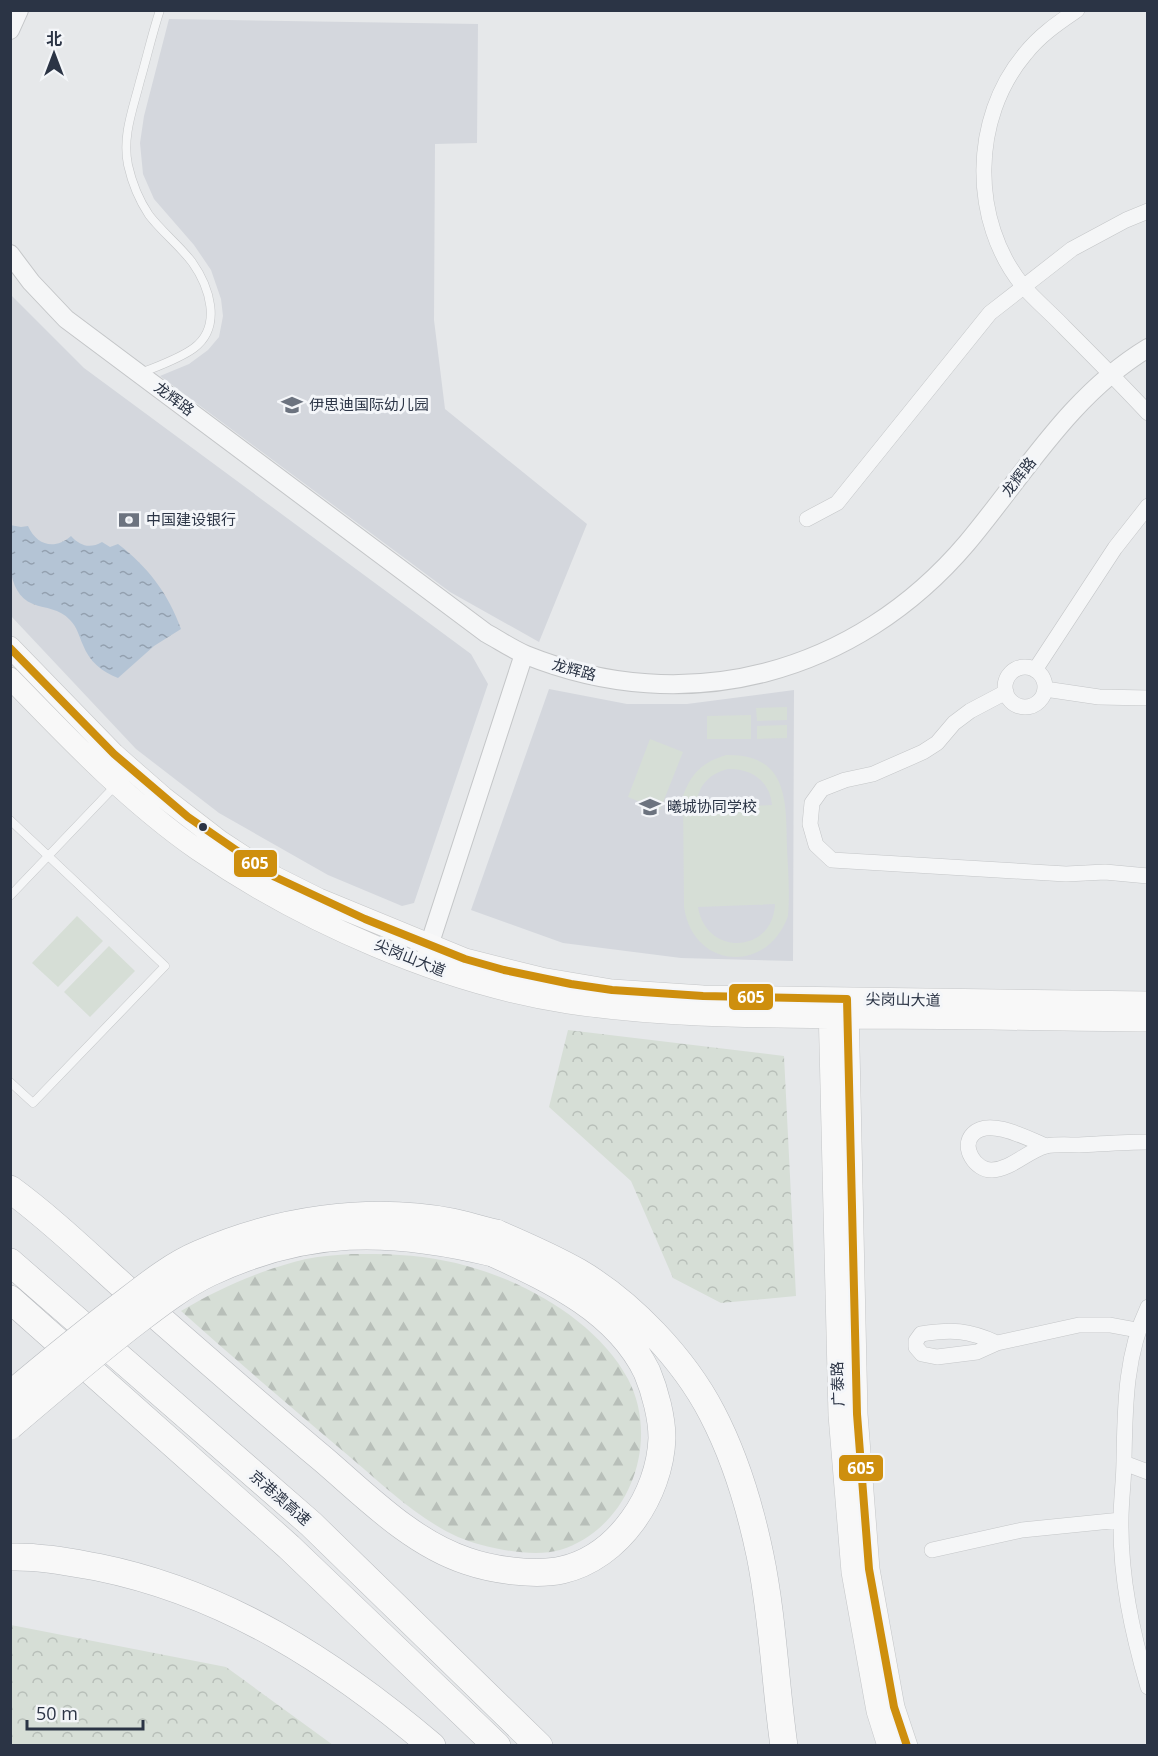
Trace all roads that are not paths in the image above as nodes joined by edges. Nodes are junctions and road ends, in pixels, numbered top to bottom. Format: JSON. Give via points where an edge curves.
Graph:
{"nodes":[{"id":1,"x":19,"y":10,"type":"edge"},
{"id":2,"x":160,"y":10,"type":"edge"},
{"id":3,"x":1077,"y":10,"type":"edge"},
{"id":4,"x":10,"y":30,"type":"edge"},
{"id":5,"x":1148,"y":211,"type":"edge"},
{"id":6,"x":10,"y":254,"type":"edge"},
{"id":7,"x":1023,"y":286,"type":"junction"},
{"id":8,"x":1148,"y":348,"type":"edge"},
{"id":9,"x":140,"y":374,"type":"junction"},
{"id":10,"x":1111,"y":374,"type":"junction"},
{"id":11,"x":1148,"y":413,"type":"edge"},
{"id":12,"x":1148,"y":506,"type":"edge"},
{"id":13,"x":807,"y":519,"type":"dead end"},
{"id":14,"x":10,"y":647,"type":"edge"},
{"id":15,"x":524,"y":654,"type":"junction"},
{"id":16,"x":1035,"y":670,"type":"junction"},
{"id":17,"x":10,"y":678,"type":"edge"},
{"id":18,"x":1045,"y":689,"type":"junction"},
{"id":19,"x":1006,"y":692,"type":"junction"},
{"id":20,"x":1148,"y":698,"type":"edge"},
{"id":21,"x":116,"y":785,"type":"junction"},
{"id":22,"x":10,"y":820,"type":"edge"},
{"id":23,"x":49,"y":856,"type":"junction"},
{"id":24,"x":1148,"y":876,"type":"edge"},
{"id":25,"x":10,"y":896,"type":"edge"},
{"id":26,"x":426,"y":955,"type":"junction"},
{"id":27,"x":1148,"y":1002,"type":"edge"},
{"id":28,"x":838,"y":1008,"type":"junction"},
{"id":29,"x":1148,"y":1021,"type":"edge"},
{"id":30,"x":10,"y":1082,"type":"edge"},
{"id":31,"x":1148,"y":1142,"type":"edge"},
{"id":32,"x":1046,"y":1146,"type":"junction"},
{"id":33,"x":10,"y":1189,"type":"edge"},
{"id":34,"x":494,"y":1244,"type":"junction"},
{"id":35,"x":10,"y":1262,"type":"edge"},
{"id":36,"x":10,"y":1299,"type":"edge"},
{"id":37,"x":1148,"y":1306,"type":"edge"},
{"id":38,"x":1137,"y":1330,"type":"junction"},
{"id":39,"x":997,"y":1343,"type":"dead end"},
{"id":40,"x":10,"y":1395,"type":"edge"},
{"id":41,"x":10,"y":1426,"type":"edge"},
{"id":42,"x":1124,"y":1463,"type":"junction"},
{"id":43,"x":1148,"y":1472,"type":"edge"},
{"id":44,"x":1121,"y":1520,"type":"junction"},
{"id":45,"x":932,"y":1550,"type":"dead end"},
{"id":46,"x":10,"y":1557,"type":"edge"},
{"id":47,"x":1148,"y":1687,"type":"edge"},
{"id":48,"x":432,"y":1746,"type":"edge"},
{"id":49,"x":497,"y":1746,"type":"edge"},
{"id":50,"x":539,"y":1746,"type":"edge"},
{"id":51,"x":784,"y":1746,"type":"edge"},
{"id":52,"x":888,"y":1746,"type":"edge"},
{"id":53,"x":907,"y":1746,"type":"edge"}],
"edges":[{"from":1,"to":4,"type":"street"},
{"from":2,"to":9,"type":"lane","via":[[126,133],[128,163],[142,205],[200,274],[212,313],[210,326],[196,347]]},
{"from":3,"to":7,"type":"street","via":[[1045,32],[1024,55],[994,109],[986,139],[986,201],[1002,250]]},
{"from":5,"to":7,"type":"street","via":[[1072,249]]},
{"from":6,"to":9,"type":"street","name":"龙辉路","via":[[66,319]]},
{"from":7,"to":10,"type":"street"},
{"from":7,"to":13,"type":"street","via":[[990,313],[837,503]]},
{"from":8,"to":10,"type":"street","name":"龙辉路"},
{"from":9,"to":15,"type":"street","name":"龙辉路","via":[[486,633]]},
{"from":10,"to":11,"type":"street"},
{"from":10,"to":15,"type":"street","name":"龙辉路","via":[[1066,418],[938,575],[868,630],[828,651],[787,667],[699,684],[610,679]]},
{"from":12,"to":16,"type":"street"},
{"from":14,"to":26,"type":"main road","name":"尖岗山大道","via":[[114,754],[220,841],[275,877],[365,920]]},
{"from":15,"to":26,"type":"street"},
{"from":16,"to":18,"type":"street","via":[[1041,674]]},
{"from":16,"to":19,"type":"street","via":[[1021,667],[1011,673],[1005,683]]},
{"from":17,"to":21,"type":"main road","name":"尖岗山大道"},
{"from":18,"to":19,"type":"street","via":[[1039,701],[1025,707],[1010,701]]},
{"from":18,"to":20,"type":"street","via":[[1099,697]]},
{"from":19,"to":24,"type":"street","via":[[970,711],[923,752],[873,774],[822,789],[812,803],[810,824],[816,845],[832,860]]},
{"from":21,"to":23,"type":"lane"},
{"from":21,"to":26,"type":"main road","name":"尖岗山大道","via":[[197,849],[292,907]]},
{"from":22,"to":23,"type":"lane"},
{"from":23,"to":25,"type":"lane"},
{"from":23,"to":30,"type":"lane","via":[[165,966],[33,1103]]},
{"from":26,"to":28,"type":"main road","name":"尖岗山大道","via":[[497,988],[569,1003],[702,1015]]},
{"from":27,"to":28,"type":"main road","name":"尖岗山大道"},
{"from":28,"to":29,"type":"main road","name":"尖岗山大道"},
{"from":28,"to":52,"type":"main road","name":"广泰路","via":[[839,1415],[852,1572],[877,1712]]},
{"from":28,"to":53,"type":"main road","name":"广泰路","via":[[858,1426],[869,1569],[894,1707]]},
{"from":31,"to":32,"type":"street"},
{"from":32,"to":32,"type":"street","via":[[1000,1128],[973,1133],[969,1140],[973,1161],[989,1170]]},
{"from":33,"to":34,"type":"highway","via":[[414,1534],[469,1562],[529,1572],[562,1570],[588,1560],[612,1544],[632,1523],[649,1493],[657,1467],[662,1438],[657,1404],[646,1372],[606,1319],[572,1292]]},
{"from":34,"to":40,"type":"highway","bridge":true,"via":[[451,1222],[398,1216],[344,1217],[253,1234],[197,1254],[151,1282]]},
{"from":34,"to":41,"type":"highway","bridge":true,"via":[[351,1236],[304,1241],[259,1254],[207,1274],[162,1302]]},
{"from":34,"to":51,"type":"highway","via":[[541,1252],[580,1273],[622,1304],[685,1371],[712,1413],[732,1457],[760,1557]]},
{"from":35,"to":50,"type":"highway","name":"京港澳高速","via":[[311,1524]]},
{"from":36,"to":49,"type":"highway","name":"京港澳高速","via":[[290,1547]]},
{"from":37,"to":38,"type":"street"},
{"from":38,"to":39,"type":"street","via":[[1110,1325],[1078,1326]]},
{"from":38,"to":42,"type":"street","via":[[1124,1412]]},
{"from":42,"to":43,"type":"street"},
{"from":42,"to":44,"type":"street"},
{"from":44,"to":45,"type":"street","via":[[1022,1530]]},
{"from":44,"to":47,"type":"street","via":[[1128,1609]]},
{"from":46,"to":48,"type":"highway","via":[[131,1574],[236,1613],[335,1670]]}]}
